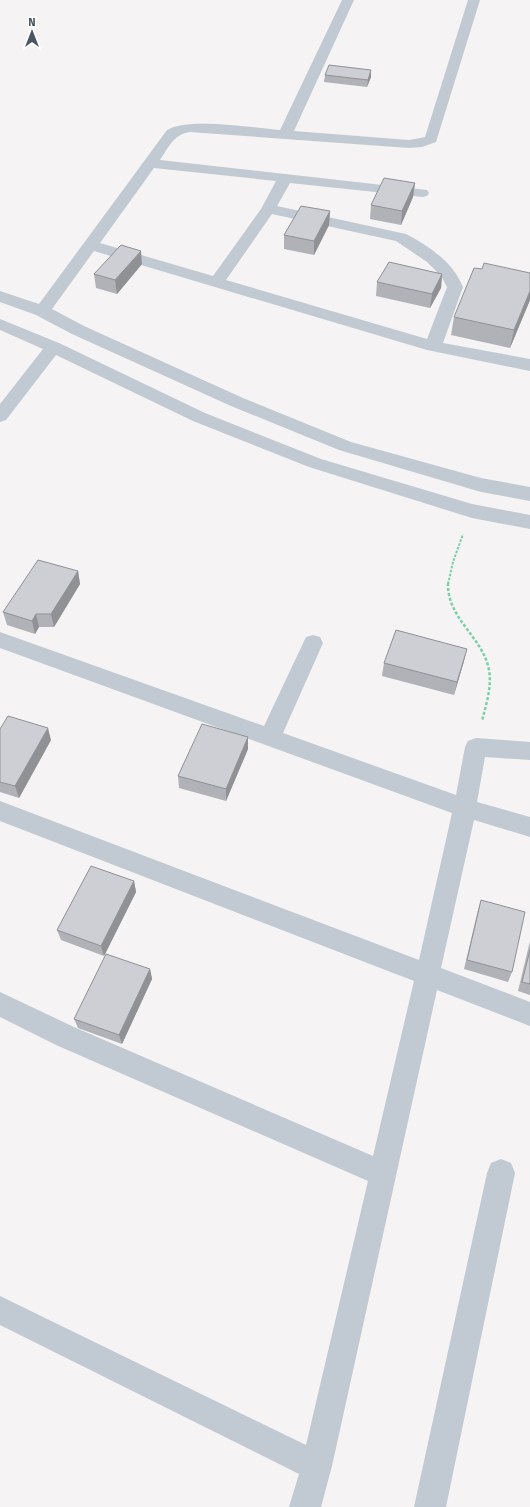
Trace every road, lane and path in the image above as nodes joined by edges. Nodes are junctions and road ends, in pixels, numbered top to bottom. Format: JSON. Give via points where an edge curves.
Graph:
{"nodes":[{"id":1,"x":348,"y":0,"type":"edge"},
{"id":2,"x":474,"y":0,"type":"edge"},
{"id":3,"x":284,"y":135,"type":"junction"},
{"id":4,"x":150,"y":163,"type":"junction"},
{"id":5,"x":284,"y":178,"type":"junction"},
{"id":6,"x":422,"y":193,"type":"dead end"},
{"id":7,"x":268,"y":209,"type":"junction"},
{"id":8,"x":91,"y":245,"type":"junction"},
{"id":9,"x":216,"y":283,"type":"junction"},
{"id":10,"x":0,"y":296,"type":"edge"},
{"id":11,"x":42,"y":311,"type":"junction"},
{"id":12,"x":0,"y":324,"type":"edge"},
{"id":13,"x":433,"y":346,"type":"junction"},
{"id":14,"x":53,"y":347,"type":"junction"},
{"id":15,"x":530,"y":365,"type":"edge"},
{"id":16,"x":0,"y":416,"type":"edge"},
{"id":17,"x":530,"y":494,"type":"edge"},
{"id":18,"x":472,"y":511,"type":"junction"},
{"id":19,"x":530,"y":522,"type":"edge"},
{"id":20,"x":0,"y":640,"type":"edge"},
{"id":21,"x":313,"y":643,"type":"dead end"},
{"id":22,"x":270,"y":737,"type":"junction"},
{"id":23,"x":476,"y":747,"type":"junction"},
{"id":24,"x":530,"y":751,"type":"edge"},
{"id":25,"x":465,"y":808,"type":"junction"},
{"id":26,"x":0,"y":810,"type":"edge"},
{"id":27,"x":530,"y":827,"type":"edge"},
{"id":28,"x":426,"y":974,"type":"junction"},
{"id":29,"x":0,"y":1004,"type":"edge"},
{"id":30,"x":530,"y":1014,"type":"edge"},
{"id":31,"x":382,"y":1173,"type":"junction"},
{"id":32,"x":501,"y":1173,"type":"dead end"},
{"id":33,"x":0,"y":1310,"type":"edge"},
{"id":34,"x":317,"y":1466,"type":"junction"},
{"id":35,"x":305,"y":1507,"type":"edge"},
{"id":36,"x":430,"y":1507,"type":"edge"}],
"edges":[{"from":1,"to":3,"type":"street"},
{"from":2,"to":3,"type":"street","via":[[431,139],[409,144]]},
{"from":3,"to":4,"type":"street","via":[[179,129],[172,133]]},
{"from":4,"to":5,"type":"street"},
{"from":4,"to":8,"type":"street"},
{"from":5,"to":6,"type":"street"},
{"from":5,"to":7,"type":"street"},
{"from":7,"to":9,"type":"street"},
{"from":7,"to":13,"type":"street","via":[[401,237],[420,248],[449,275],[455,287]]},
{"from":8,"to":9,"type":"street"},
{"from":8,"to":11,"type":"street"},
{"from":9,"to":13,"type":"street"},
{"from":10,"to":11,"type":"street"},
{"from":11,"to":17,"type":"street","via":[[237,402],[345,446],[481,485]]},
{"from":12,"to":14,"type":"street"},
{"from":13,"to":15,"type":"street"},
{"from":14,"to":16,"type":"street"},
{"from":14,"to":18,"type":"street","via":[[199,417],[315,463]]},
{"from":18,"to":19,"type":"street"},
{"from":18,"to":23,"type":"path","via":[[451,569],[448,588],[449,600],[456,614],[488,665],[490,686]]},
{"from":20,"to":22,"type":"street"},
{"from":21,"to":22,"type":"street"},
{"from":22,"to":25,"type":"street"},
{"from":23,"to":24,"type":"street"},
{"from":23,"to":25,"type":"street"},
{"from":25,"to":27,"type":"street"},
{"from":25,"to":28,"type":"street"},
{"from":26,"to":28,"type":"street"},
{"from":28,"to":30,"type":"street"},
{"from":28,"to":31,"type":"street"},
{"from":29,"to":31,"type":"street","via":[[65,1036]]},
{"from":31,"to":34,"type":"street"},
{"from":32,"to":36,"type":"street"},
{"from":33,"to":34,"type":"street"},
{"from":34,"to":35,"type":"street"}]}
